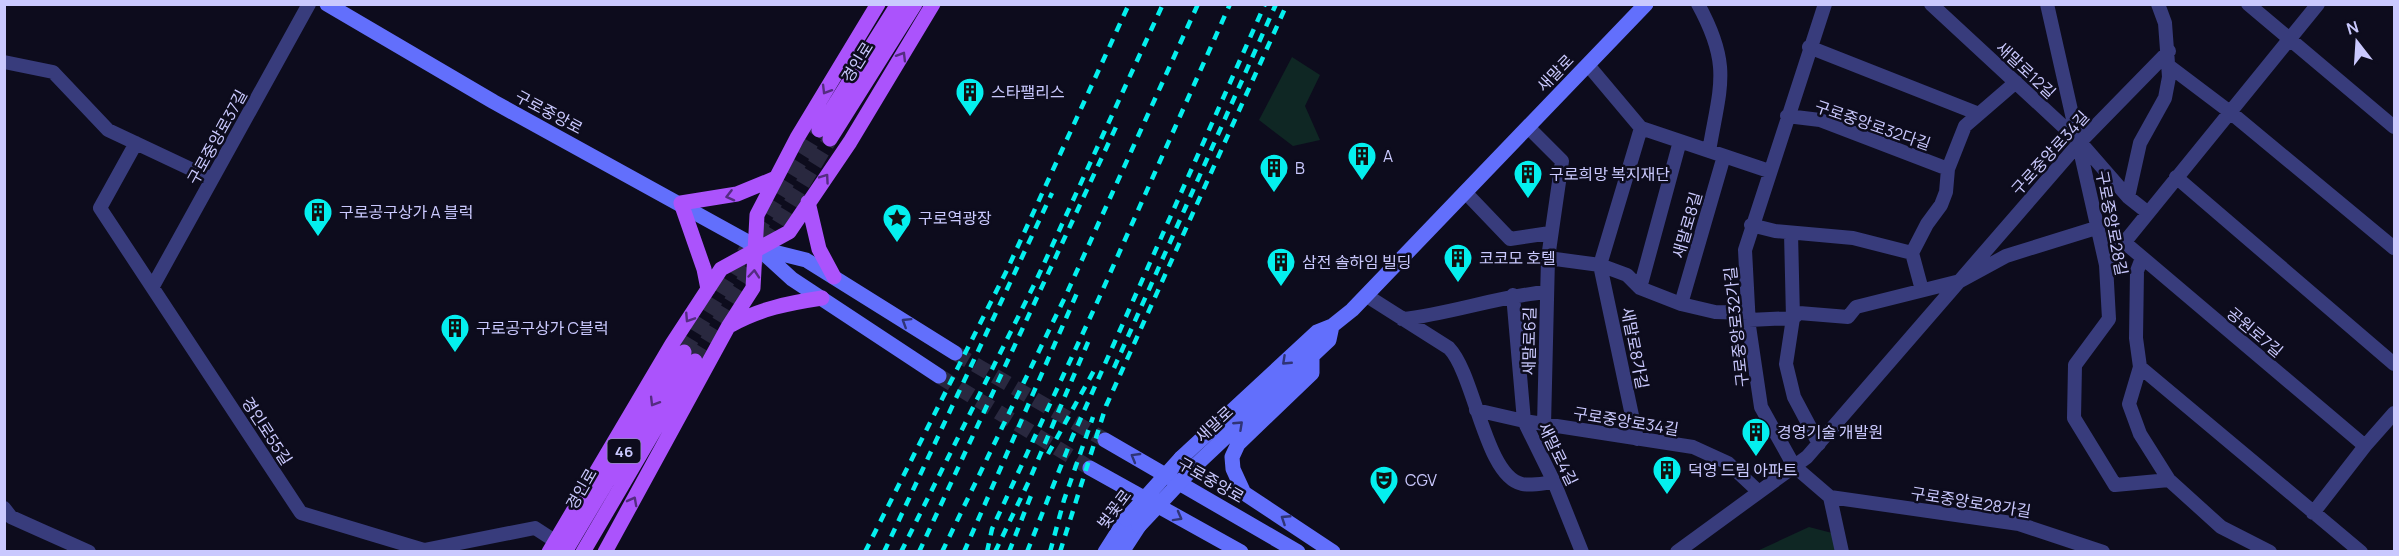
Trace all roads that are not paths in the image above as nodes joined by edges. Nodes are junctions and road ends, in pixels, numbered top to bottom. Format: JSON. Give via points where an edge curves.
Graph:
{"nodes":[{"id":1,"x":309,"y":4,"type":"edge"},
{"id":2,"x":327,"y":4,"type":"edge"},
{"id":3,"x":878,"y":4,"type":"edge"},
{"id":4,"x":898,"y":4,"type":"edge"},
{"id":5,"x":915,"y":4,"type":"edge"},
{"id":6,"x":933,"y":4,"type":"edge"},
{"id":7,"x":1647,"y":4,"type":"edge"},
{"id":8,"x":1698,"y":4,"type":"edge"},
{"id":9,"x":1825,"y":4,"type":"edge"},
{"id":10,"x":1932,"y":4,"type":"edge"},
{"id":11,"x":2047,"y":4,"type":"edge"},
{"id":12,"x":2158,"y":4,"type":"edge"},
{"id":13,"x":2248,"y":4,"type":"edge"},
{"id":14,"x":2318,"y":4,"type":"edge"},
{"id":15,"x":2289,"y":40,"type":"junction"},
{"id":16,"x":1809,"y":47,"type":"junction"},
{"id":17,"x":2169,"y":51,"type":"junction"},
{"id":18,"x":4,"y":62,"type":"edge"},
{"id":19,"x":1588,"y":65,"type":"junction"},
{"id":20,"x":2169,"y":66,"type":"junction"},
{"id":21,"x":2016,"y":82,"type":"junction"},
{"id":22,"x":2230,"y":112,"type":"junction"},
{"id":23,"x":1979,"y":114,"type":"junction"},
{"id":24,"x":1787,"y":116,"type":"junction"},
{"id":25,"x":1528,"y":127,"type":"junction"},
{"id":26,"x":2394,"y":127,"type":"edge"},
{"id":27,"x":1641,"y":128,"type":"junction"},
{"id":28,"x":1680,"y":141,"type":"junction"},
{"id":29,"x":2080,"y":142,"type":"junction"},
{"id":30,"x":136,"y":143,"type":"junction"},
{"id":31,"x":1709,"y":151,"type":"junction"},
{"id":32,"x":1724,"y":156,"type":"junction"},
{"id":33,"x":1948,"y":169,"type":"junction"},
{"id":34,"x":1769,"y":171,"type":"junction"},
{"id":35,"x":2176,"y":177,"type":"junction"},
{"id":36,"x":776,"y":178,"type":"junction"},
{"id":37,"x":212,"y":179,"type":"junction"},
{"id":38,"x":1465,"y":192,"type":"junction"},
{"id":39,"x":2128,"y":197,"type":"junction"},
{"id":40,"x":808,"y":202,"type":"junction"},
{"id":41,"x":681,"y":203,"type":"junction"},
{"id":42,"x":2147,"y":212,"type":"junction"},
{"id":43,"x":1751,"y":225,"type":"junction"},
{"id":44,"x":2096,"y":228,"type":"junction"},
{"id":45,"x":1550,"y":233,"type":"junction"},
{"id":46,"x":1791,"y":233,"type":"junction"},
{"id":47,"x":2124,"y":242,"type":"junction"},
{"id":48,"x":757,"y":248,"type":"junction"},
{"id":49,"x":2394,"y":248,"type":"edge"},
{"id":50,"x":1912,"y":253,"type":"junction"},
{"id":51,"x":1548,"y":258,"type":"junction"},
{"id":52,"x":2142,"y":258,"type":"junction"},
{"id":53,"x":1600,"y":265,"type":"junction"},
{"id":54,"x":2106,"y":265,"type":"junction"},
{"id":55,"x":834,"y":277,"type":"junction"},
{"id":56,"x":1960,"y":282,"type":"junction"},
{"id":57,"x":153,"y":286,"type":"junction"},
{"id":58,"x":1640,"y":288,"type":"junction"},
{"id":59,"x":708,"y":289,"type":"junction"},
{"id":60,"x":1923,"y":290,"type":"junction"},
{"id":61,"x":1547,"y":292,"type":"junction"},
{"id":62,"x":1512,"y":295,"type":"junction"},
{"id":63,"x":1367,"y":296,"type":"junction"},
{"id":64,"x":822,"y":298,"type":"junction"},
{"id":65,"x":1681,"y":304,"type":"junction"},
{"id":66,"x":1749,"y":316,"type":"junction"},
{"id":67,"x":1793,"y":318,"type":"junction"},
{"id":68,"x":1402,"y":319,"type":"junction"},
{"id":69,"x":728,"y":327,"type":"junction"},
{"id":70,"x":1332,"y":327,"type":"junction"},
{"id":71,"x":956,"y":353,"type":"tunnel mouth"},
{"id":72,"x":1312,"y":357,"type":"junction"},
{"id":73,"x":2394,"y":364,"type":"edge"},
{"id":74,"x":2140,"y":368,"type":"junction"},
{"id":75,"x":939,"y":376,"type":"tunnel mouth"},
{"id":76,"x":1476,"y":410,"type":"junction"},
{"id":77,"x":2394,"y":413,"type":"edge"},
{"id":78,"x":1524,"y":421,"type":"junction"},
{"id":79,"x":1544,"y":425,"type":"junction"},
{"id":80,"x":1637,"y":439,"type":"junction"},
{"id":81,"x":1105,"y":440,"type":"tunnel mouth"},
{"id":82,"x":1819,"y":444,"type":"junction"},
{"id":83,"x":2365,"y":446,"type":"junction"},
{"id":84,"x":1794,"y":466,"type":"junction"},
{"id":85,"x":1090,"y":468,"type":"tunnel mouth"},
{"id":86,"x":2169,"y":480,"type":"junction"},
{"id":87,"x":1554,"y":482,"type":"junction"},
{"id":88,"x":1152,"y":488,"type":"joint"},
{"id":89,"x":1759,"y":492,"type":"junction"},
{"id":90,"x":1830,"y":497,"type":"junction"},
{"id":91,"x":2313,"y":513,"type":"junction"},
{"id":92,"x":6,"y":515,"type":"edge"},
{"id":93,"x":1132,"y":522,"type":"junction"},
{"id":94,"x":556,"y":548,"type":"edge"},
{"id":95,"x":89,"y":552,"type":"edge"},
{"id":96,"x":584,"y":552,"type":"edge"},
{"id":97,"x":605,"y":552,"type":"edge"},
{"id":98,"x":1105,"y":552,"type":"edge"},
{"id":99,"x":1122,"y":552,"type":"edge"},
{"id":100,"x":1240,"y":552,"type":"edge"},
{"id":101,"x":1298,"y":552,"type":"edge"},
{"id":102,"x":1333,"y":552,"type":"edge"},
{"id":103,"x":1582,"y":552,"type":"edge"},
{"id":104,"x":1677,"y":552,"type":"edge"},
{"id":105,"x":1842,"y":552,"type":"edge"},
{"id":106,"x":2103,"y":552,"type":"edge"},
{"id":107,"x":2270,"y":552,"type":"edge"},
{"id":108,"x":2361,"y":552,"type":"edge"}],
"edges":[{"from":1,"to":37,"type":"street","name":"구로중앙로37길"},
{"from":2,"to":41,"type":"main road","name":"구로중앙로","via":[[494,102]]},
{"from":3,"to":36,"type":"main road","one_way":true},
{"from":4,"to":5,"type":"main road","name":"경인로","via":[[824,135]]},
{"from":40,"to":6,"type":"main road","one_way":true,"via":[[850,142]]},
{"from":7,"to":19,"type":"main road","name":"새말로"},
{"from":8,"to":31,"type":"street","via":[[1718,45],[1723,72]]},
{"from":9,"to":16,"type":"street","name":"구로중앙로32가길"},
{"from":10,"to":21,"type":"street","name":"새말로12길"},
{"from":11,"to":29,"type":"street","name":"구로중앙로28길"},
{"from":12,"to":17,"type":"street"},
{"from":13,"to":15,"type":"street"},
{"from":14,"to":15,"type":"street"},
{"from":15,"to":22,"type":"street"},
{"from":15,"to":26,"type":"street"},
{"from":16,"to":23,"type":"street"},
{"from":16,"to":24,"type":"street","name":"구로중앙로32가길"},
{"from":17,"to":20,"type":"street"},
{"from":17,"to":29,"type":"street","name":"구로중앙로34길"},
{"from":18,"to":30,"type":"street","via":[[53,72],[108,130]]},
{"from":19,"to":25,"type":"main road","name":"새말로"},
{"from":19,"to":27,"type":"street"},
{"from":20,"to":22,"type":"street"},
{"from":20,"to":39,"type":"street","via":[[2165,98],[2140,143]]},
{"from":21,"to":23,"type":"street"},
{"from":21,"to":29,"type":"street","name":"새말로12길"},
{"from":22,"to":35,"type":"street"},
{"from":22,"to":49,"type":"street"},
{"from":23,"to":33,"type":"street","via":[[1965,126]]},
{"from":24,"to":33,"type":"street","name":"구로중앙로32다길","via":[[1820,120]]},
{"from":24,"to":34,"type":"street","name":"구로중앙로32가길"},
{"from":25,"to":38,"type":"main road","name":"새말로"},
{"from":25,"to":45,"type":"street","name":"새말로6길","via":[[1562,161]]},
{"from":27,"to":28,"type":"street"},
{"from":27,"to":53,"type":"street","name":"새말로8가길"},
{"from":28,"to":31,"type":"street"},
{"from":28,"to":58,"type":"street","name":"새말로8길"},
{"from":29,"to":39,"type":"street","name":"새말로12길"},
{"from":29,"to":44,"type":"street","name":"구로중앙로28길"},
{"from":29,"to":56,"type":"street","name":"구로중앙로34길"},
{"from":30,"to":37,"type":"street"},
{"from":30,"to":57,"type":"street","name":"경인로55길","via":[[100,208]]},
{"from":31,"to":32,"type":"street"},
{"from":32,"to":34,"type":"street"},
{"from":32,"to":65,"type":"street","name":"새말로8길"},
{"from":33,"to":50,"type":"street","via":[[1941,206]]},
{"from":34,"to":43,"type":"street","name":"구로중앙로32가길"},
{"from":35,"to":42,"type":"street"},
{"from":35,"to":73,"type":"street"},
{"from":36,"to":41,"type":"main road","one_way":true,"via":[[737,194]]},
{"from":36,"to":48,"type":"main road","via":[[757,215]]},
{"from":37,"to":57,"type":"street","name":"구로중앙로37길"},
{"from":38,"to":45,"type":"street","via":[[1510,238]]},
{"from":38,"to":63,"type":"main road","name":"새말로"},
{"from":39,"to":42,"type":"street","name":"새말로12길"},
{"from":40,"to":48,"type":"main road","via":[[789,231]]},
{"from":40,"to":55,"type":"main road","via":[[819,249]]},
{"from":41,"to":48,"type":"main road","name":"구로중앙로"},
{"from":41,"to":59,"type":"main road"},
{"from":42,"to":47,"type":"street"},
{"from":43,"to":46,"type":"street"},
{"from":43,"to":66,"type":"street","name":"구로중앙로32가길","via":[[1745,250]]},
{"from":44,"to":54,"type":"street","name":"구로중앙로28길"},
{"from":44,"to":56,"type":"street","name":"구로중앙로34길","via":[[2006,256]]},
{"from":45,"to":51,"type":"street","name":"새말로6길"},
{"from":46,"to":50,"type":"street","via":[[1853,238]]},
{"from":46,"to":67,"type":"street"},
{"from":47,"to":52,"type":"street","name":"공원로7길"},
{"from":47,"to":54,"type":"street"},
{"from":48,"to":55,"type":"main road","name":"구로중앙로","via":[[806,260]]},
{"from":48,"to":59,"type":"main road","via":[[721,269]]},
{"from":48,"to":64,"type":"main road","name":"구로중앙로","via":[[792,279]]},
{"from":69,"to":48,"type":"main road","one_way":true,"via":[[753,288]]},
{"from":50,"to":60,"type":"street"},
{"from":51,"to":53,"type":"street"},
{"from":51,"to":61,"type":"street","name":"새말로6길"},
{"from":52,"to":74,"type":"street","name":"구로중앙로28길","via":[[2137,271],[2136,338]]},
{"from":52,"to":83,"type":"street","name":"공원로7길"},
{"from":53,"to":58,"type":"street","name":"새말로8가길","via":[[1627,275]]},
{"from":53,"to":80,"type":"street","name":"새말로8가길"},
{"from":54,"to":86,"type":"street","name":"구로중앙로28길","via":[[2109,319],[2075,365],[2074,418],[2115,485]]},
{"from":71,"to":55,"type":"main road","name":"구로중앙로","one_way":true},
{"from":56,"to":60,"type":"street","name":"구로중앙로34길"},
{"from":56,"to":82,"type":"street","name":"구로중앙로34길"},
{"from":57,"to":94,"type":"street","name":"경인로55길","via":[[301,513],[424,550],[535,528]]},
{"from":58,"to":65,"type":"street","name":"새말로8가길"},
{"from":59,"to":94,"type":"main road","one_way":true,"via":[[672,344]]},
{"from":60,"to":67,"type":"street","name":"구로중앙로34길","via":[[1856,307],[1848,317],[1799,313]]},
{"from":61,"to":62,"type":"street"},
{"from":61,"to":79,"type":"street","name":"새말로6길"},
{"from":62,"to":68,"type":"street","via":[[1457,311]]},
{"from":62,"to":78,"type":"street","name":"새말로4길"},
{"from":63,"to":68,"type":"street"},
{"from":63,"to":70,"type":"main road","name":"새말로"},
{"from":64,"to":69,"type":"main road","via":[[766,309]]},
{"from":64,"to":75,"type":"main road","name":"구로중앙로"},
{"from":65,"to":66,"type":"street","name":"새말로8가길"},
{"from":66,"to":67,"type":"street","name":"구로중앙로34길"},
{"from":66,"to":84,"type":"street","name":"구로중앙로32가길","via":[[1761,407]]},
{"from":67,"to":82,"type":"street","via":[[1786,364],[1794,396]]},
{"from":68,"to":76,"type":"street","via":[[1449,348],[1458,358]]},
{"from":97,"to":69,"type":"main road","one_way":true},
{"from":70,"to":72,"type":"main road","name":"새말로","via":[[1329,340]]},
{"from":70,"to":88,"type":"main road","name":"새말로","one_way":true,"bridge":true,"via":[[1317,332]]},
{"from":93,"to":72,"type":"main road","name":"새말로","one_way":true,"bridge":true},
{"from":102,"to":72,"type":"main road","one_way":true,"via":[[1244,493],[1233,469],[1232,457],[1238,444],[1312,373]]},
{"from":74,"to":86,"type":"street","name":"구로중앙로28길","via":[[2129,404],[2140,434]]},
{"from":74,"to":91,"type":"street"},
{"from":76,"to":78,"type":"street","name":"구로중앙로34길"},
{"from":76,"to":87,"type":"street","via":[[1510,479],[1523,484]]},
{"from":77,"to":83,"type":"street"},
{"from":78,"to":79,"type":"street","name":"구로중앙로34길"},
{"from":78,"to":87,"type":"street","name":"새말로4길"},
{"from":79,"to":80,"type":"street","name":"구로중앙로34길"},
{"from":80,"to":89,"type":"street","name":"구로중앙로34길","via":[[1693,447],[1728,463]]},
{"from":101,"to":81,"type":"main road","name":"구로중앙로","one_way":true,"bridge":true},
{"from":82,"to":84,"type":"street","name":"구로중앙로34길"},
{"from":83,"to":91,"type":"street"},
{"from":84,"to":89,"type":"street","name":"구로중앙로34길"},
{"from":84,"to":90,"type":"street","name":"구로중앙로32가길"},
{"from":85,"to":100,"type":"main road","one_way":true,"bridge":true},
{"from":86,"to":107,"type":"street","name":"구로중앙로28길","via":[[2221,527]]},
{"from":87,"to":103,"type":"street","name":"새말로4길"},
{"from":88,"to":93,"type":"main road","name":"벚꽃로","bridge":true},
{"from":89,"to":104,"type":"street","name":"구로중앙로34길"},
{"from":90,"to":105,"type":"street"},
{"from":90,"to":106,"type":"street","name":"구로중앙로28가길","via":[[2019,524]]},
{"from":91,"to":108,"type":"street"},
{"from":92,"to":95,"type":"street"},
{"from":93,"to":98,"type":"main road","name":"벚꽃로"},
{"from":93,"to":99,"type":"main road","name":"새말로"},
{"from":96,"to":94,"type":"main road","name":"경인로","number":"46","one_way":true,"via":[[690,356]]}]}
